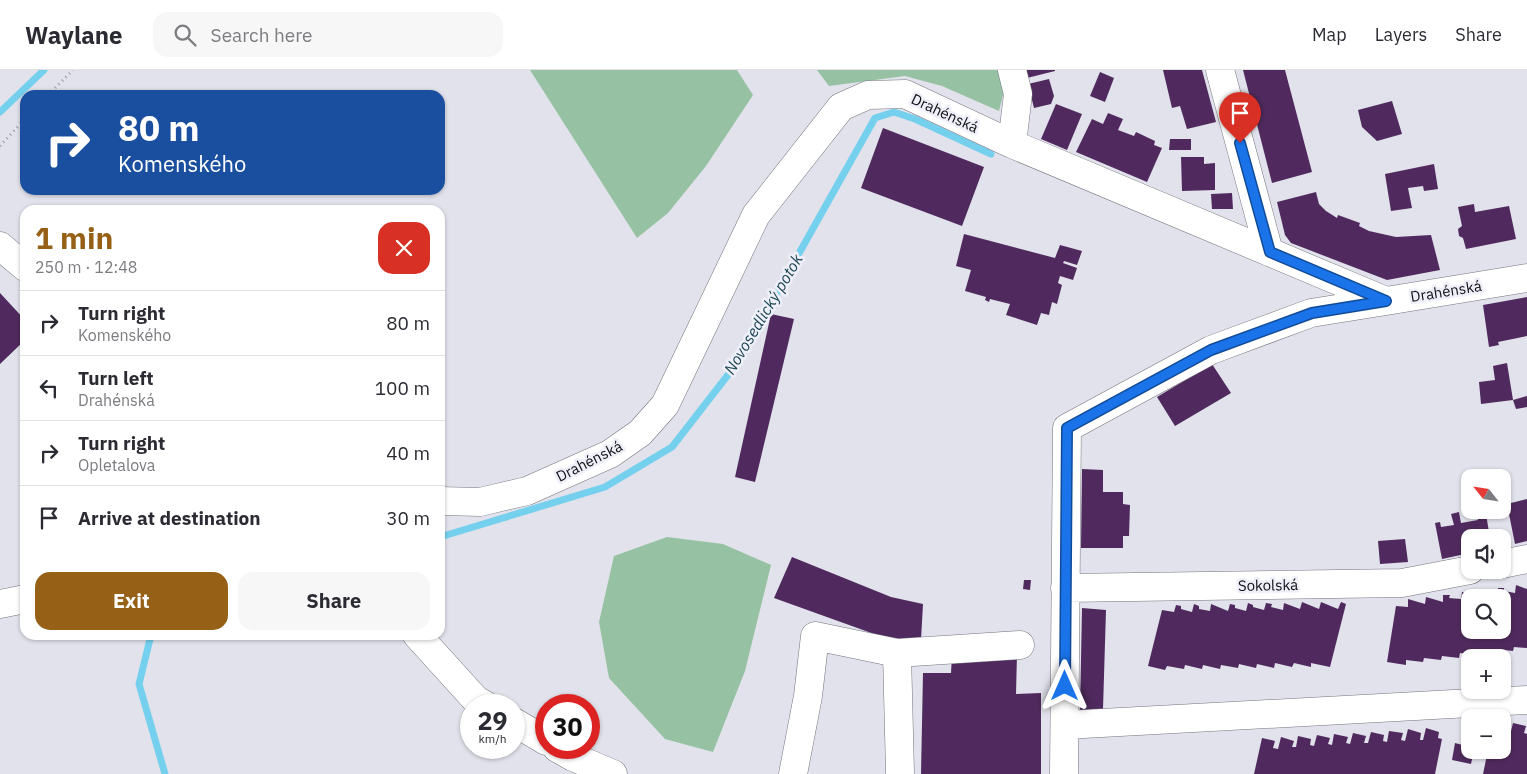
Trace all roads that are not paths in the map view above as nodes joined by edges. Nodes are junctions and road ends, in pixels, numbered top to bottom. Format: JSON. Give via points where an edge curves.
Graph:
{"nodes":[{"id":1,"x":1012,"y":70,"type":"edge"},
{"id":2,"x":1220,"y":70,"type":"edge"},
{"id":3,"x":1012,"y":144,"type":"junction"},
{"id":4,"x":0,"y":246,"type":"edge"},
{"id":5,"x":1270,"y":252,"type":"junction"},
{"id":6,"x":20,"y":263,"type":"edge"},
{"id":7,"x":1527,"y":278,"type":"edge"},
{"id":8,"x":1386,"y":301,"type":"junction"},
{"id":9,"x":445,"y":501,"type":"edge"},
{"id":10,"x":1527,"y":559,"type":"edge"},
{"id":11,"x":1511,"y":562,"type":"edge"},
{"id":12,"x":1461,"y":572,"type":"edge"},
{"id":13,"x":1065,"y":588,"type":"junction"},
{"id":14,"x":20,"y":600,"type":"edge"},
{"id":15,"x":0,"y":604,"type":"edge"},
{"id":16,"x":422,"y":640,"type":"edge"},
{"id":17,"x":1020,"y":645,"type":"dead end"},
{"id":18,"x":897,"y":653,"type":"junction"},
{"id":19,"x":471,"y":694,"type":"edge"},
{"id":20,"x":1527,"y":700,"type":"edge"},
{"id":21,"x":1065,"y":725,"type":"junction"},
{"id":22,"x":578,"y":759,"type":"edge"},
{"id":23,"x":900,"y":772,"type":"dead end"},
{"id":24,"x":613,"y":774,"type":"edge"},
{"id":25,"x":793,"y":774,"type":"edge"},
{"id":26,"x":1064,"y":774,"type":"edge"}],
"edges":[{"from":1,"to":3,"type":"street","via":[[1018,94]]},
{"from":2,"to":5,"type":"street"},
{"from":3,"to":5,"type":"street","name":"Drahénská"},
{"from":3,"to":9,"type":"street","name":"Drahénská","via":[[905,94],[868,96],[841,107],[756,215],[665,405],[640,433],[610,454],[527,491],[480,502]]},
{"from":4,"to":6,"type":"street"},
{"from":5,"to":8,"type":"street","name":"Drahénská"},
{"from":7,"to":8,"type":"street","name":"Drahénská"},
{"from":8,"to":13,"type":"street","via":[[1312,313],[1211,350],[1067,428]]},
{"from":10,"to":11,"type":"street"},
{"from":12,"to":13,"type":"street","name":"Sokolská","via":[[1402,583]]},
{"from":13,"to":21,"type":"street"},
{"from":14,"to":15,"type":"street"},
{"from":16,"to":19,"type":"street"},
{"from":17,"to":18,"type":"street"},
{"from":18,"to":23,"type":"street"},
{"from":18,"to":25,"type":"street","via":[[815,636],[808,696]]},
{"from":20,"to":21,"type":"street"},
{"from":21,"to":26,"type":"street"},
{"from":22,"to":24,"type":"street"}]}
